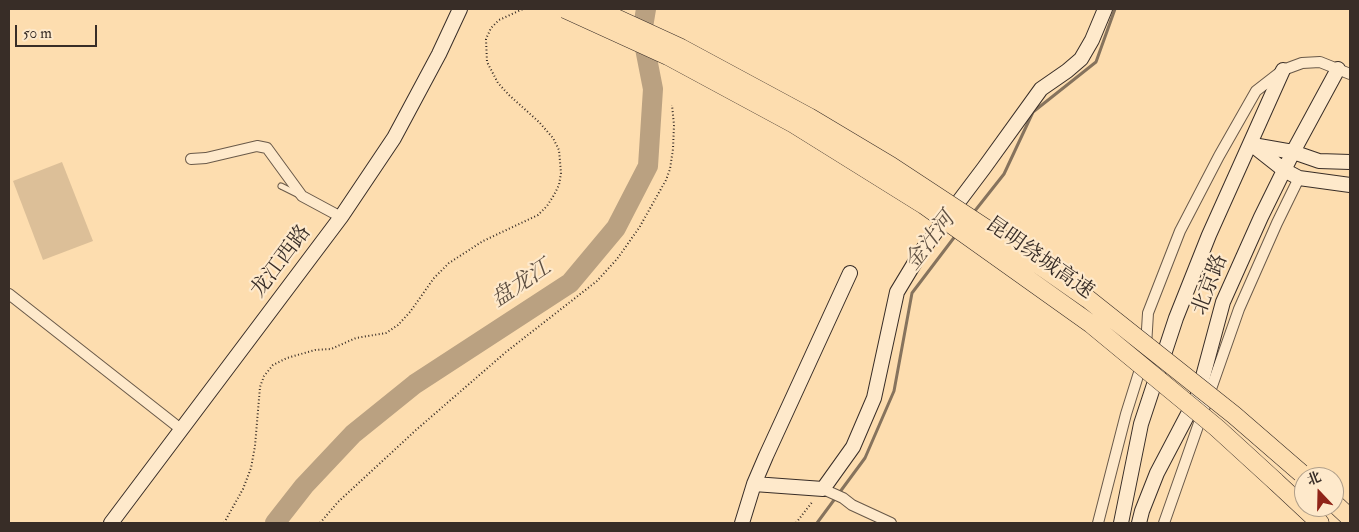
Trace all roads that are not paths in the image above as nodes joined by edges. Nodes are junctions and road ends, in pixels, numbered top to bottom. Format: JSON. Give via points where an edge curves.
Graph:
{"nodes":[{"id":1,"x":460,"y":9,"type":"edge"},
{"id":2,"x":565,"y":9,"type":"edge"},
{"id":3,"x":596,"y":9,"type":"edge"},
{"id":4,"x":1105,"y":9,"type":"edge"},
{"id":5,"x":1283,"y":70,"type":"junction"},
{"id":6,"x":1344,"y":71,"type":"edge"},
{"id":7,"x":1251,"y":144,"type":"junction"},
{"id":8,"x":1293,"y":152,"type":"junction"},
{"id":9,"x":191,"y":159,"type":"dead end"},
{"id":10,"x":1350,"y":162,"type":"edge"},
{"id":11,"x":1284,"y":170,"type":"junction"},
{"id":12,"x":1299,"y":178,"type":"junction"},
{"id":13,"x":1350,"y":185,"type":"edge"},
{"id":14,"x":280,"y":186,"type":"dead end"},
{"id":15,"x":302,"y":196,"type":"junction"},
{"id":16,"x":340,"y":217,"type":"junction"},
{"id":17,"x":850,"y":273,"type":"dead end"},
{"id":18,"x":9,"y":294,"type":"edge"},
{"id":19,"x":182,"y":430,"type":"junction"},
{"id":20,"x":1295,"y":467,"type":"edge"},
{"id":21,"x":754,"y":484,"type":"junction"},
{"id":22,"x":823,"y":489,"type":"junction"},
{"id":23,"x":112,"y":523,"type":"edge"},
{"id":24,"x":742,"y":523,"type":"edge"},
{"id":25,"x":891,"y":523,"type":"edge"},
{"id":26,"x":1098,"y":523,"type":"edge"},
{"id":27,"x":1121,"y":523,"type":"edge"},
{"id":28,"x":1139,"y":523,"type":"edge"},
{"id":29,"x":1164,"y":523,"type":"edge"},
{"id":30,"x":1320,"y":523,"type":"edge"}],
"edges":[{"from":1,"to":16,"type":"street","name":"龙江西路","via":[[394,138]]},
{"from":2,"to":30,"type":"highway","name":"昆明绕城高速","bridge":true,"via":[[685,65],[794,124],[924,205],[1091,324],[1217,428]]},
{"from":3,"to":20,"type":"highway","name":"昆明绕城高速","bridge":true,"via":[[681,48],[810,118],[1005,240],[1088,298]]},
{"from":4,"to":22,"type":"street","via":[[1081,59],[1041,89],[922,249],[897,292],[874,398],[853,447]]},
{"from":5,"to":6,"type":"street","via":[[1302,63],[1320,62]]},
{"from":5,"to":7,"type":"street","name":"北京路"},
{"from":5,"to":26,"type":"street","via":[[1256,91],[1176,240],[1148,313],[1145,352]]},
{"from":6,"to":8,"type":"street","name":"北京路"},
{"from":7,"to":8,"type":"street"},
{"from":7,"to":11,"type":"street"},
{"from":7,"to":27,"type":"street","name":"北京路","via":[[1209,235],[1176,318],[1141,424]]},
{"from":8,"to":10,"type":"street","via":[[1319,161]]},
{"from":8,"to":11,"type":"street","name":"北京路"},
{"from":9,"to":15,"type":"street","via":[[257,146],[267,148]]},
{"from":11,"to":12,"type":"street"},
{"from":11,"to":28,"type":"street","name":"北京路","via":[[1223,302],[1198,395],[1157,473]]},
{"from":12,"to":13,"type":"street"},
{"from":12,"to":29,"type":"street","via":[[1240,309]]},
{"from":14,"to":15,"type":"lane"},
{"from":15,"to":16,"type":"street"},
{"from":16,"to":19,"type":"street","name":"龙江西路"},
{"from":17,"to":21,"type":"street"},
{"from":18,"to":19,"type":"street"},
{"from":19,"to":23,"type":"street","name":"龙江西路"},
{"from":21,"to":22,"type":"street"},
{"from":21,"to":24,"type":"street"},
{"from":22,"to":25,"type":"street"}]}
